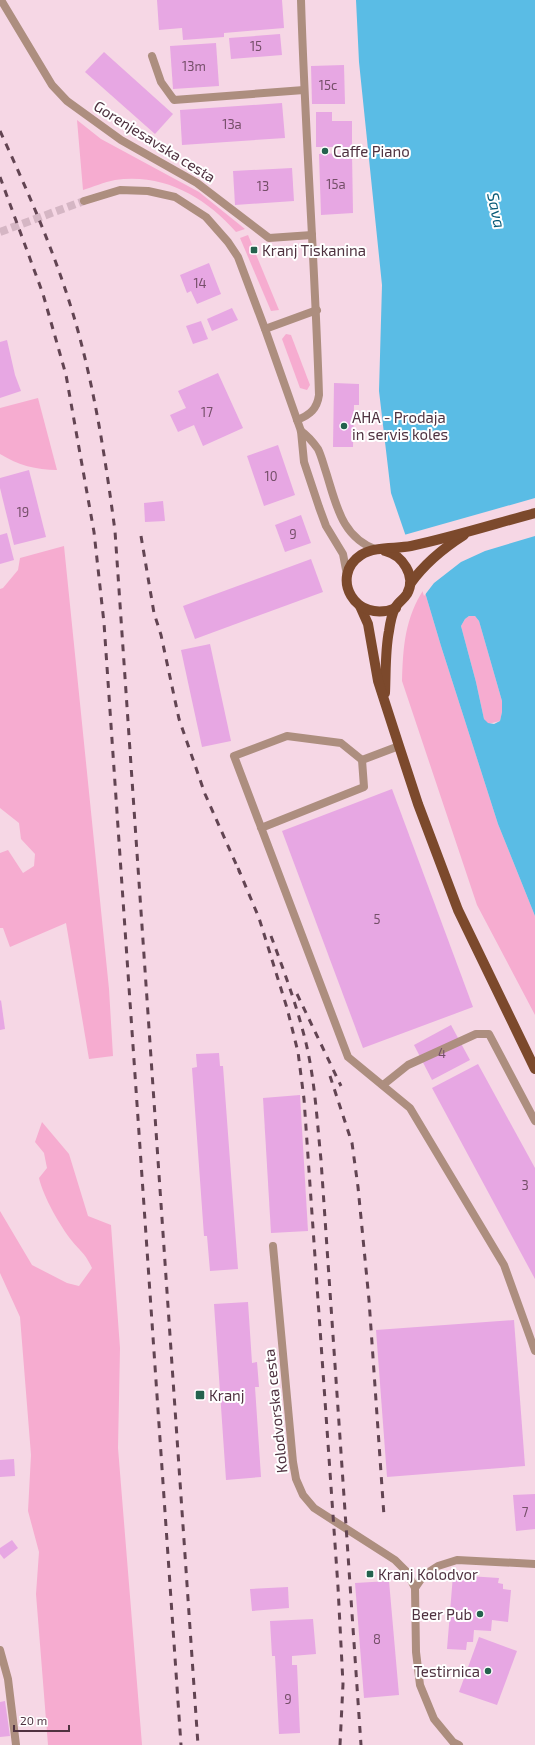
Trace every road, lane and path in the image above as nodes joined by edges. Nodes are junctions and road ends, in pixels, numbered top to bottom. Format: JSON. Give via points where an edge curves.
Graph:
{"nodes":[{"id":1,"x":2,"y":0,"type":"edge"},
{"id":2,"x":301,"y":0,"type":"edge"},
{"id":3,"x":152,"y":56,"type":"dead end"},
{"id":4,"x":304,"y":90,"type":"junction"},
{"id":5,"x":84,"y":201,"type":"tunnel mouth"},
{"id":6,"x":312,"y":235,"type":"junction"},
{"id":7,"x":317,"y":310,"type":"junction"},
{"id":8,"x":265,"y":329,"type":"junction"},
{"id":9,"x":297,"y":420,"type":"junction"},
{"id":10,"x":301,"y":431,"type":"junction"},
{"id":11,"x":535,"y":513,"type":"edge"},
{"id":12,"x":472,"y":530,"type":"junction"},
{"id":13,"x":379,"y":550,"type":"junction"},
{"id":14,"x":348,"y":577,"type":"junction"},
{"id":15,"x":410,"y":584,"type":"junction"},
{"id":16,"x":360,"y":606,"type":"junction"},
{"id":17,"x":396,"y":608,"type":"junction"},
{"id":18,"x":385,"y":699,"type":"junction"},
{"id":19,"x":398,"y":746,"type":"junction"},
{"id":20,"x":362,"y":760,"type":"junction"},
{"id":21,"x":261,"y":828,"type":"junction"},
{"id":22,"x":535,"y":1069,"type":"edge"},
{"id":23,"x":383,"y":1086,"type":"junction"},
{"id":24,"x":535,"y":1121,"type":"edge"},
{"id":25,"x":273,"y":1246,"type":"dead end"},
{"id":26,"x":535,"y":1351,"type":"edge"},
{"id":27,"x":535,"y":1564,"type":"edge"},
{"id":28,"x":415,"y":1588,"type":"junction"},
{"id":29,"x":0,"y":1650,"type":"edge"},
{"id":30,"x":16,"y":1745,"type":"edge"},
{"id":31,"x":459,"y":1745,"type":"edge"}],
"edges":[{"from":1,"to":6,"type":"street","name":"Gorenjesavska cesta","via":[[52,86],[67,101],[121,140],[197,183],[269,238]]},
{"from":2,"to":4,"type":"street"},
{"from":3,"to":4,"type":"street","via":[[161,82],[174,100]]},
{"from":4,"to":6,"type":"street"},
{"from":5,"to":8,"type":"street","via":[[120,190],[148,191],[175,198],[206,217],[238,258]]},
{"from":6,"to":7,"type":"street"},
{"from":7,"to":8,"type":"street"},
{"from":7,"to":9,"type":"street","via":[[318,399],[308,416]]},
{"from":8,"to":9,"type":"street"},
{"from":9,"to":10,"type":"street"},
{"from":10,"to":13,"type":"street","via":[[318,450],[343,521],[354,538]]},
{"from":10,"to":14,"type":"street","via":[[304,462],[322,518],[343,554]]},
{"from":11,"to":12,"type":"main road"},
{"from":12,"to":13,"type":"main road","via":[[412,546]]},
{"from":12,"to":15,"type":"main road","via":[[439,552],[423,566]]},
{"from":13,"to":14,"type":"main road","via":[[361,555],[352,565]]},
{"from":13,"to":15,"type":"main road","via":[[391,552],[406,565]]},
{"from":14,"to":16,"type":"main road","via":[[350,593]]},
{"from":15,"to":17,"type":"main road","via":[[408,593]]},
{"from":16,"to":17,"type":"main road","via":[[378,612]]},
{"from":16,"to":18,"type":"main road","via":[[368,624],[374,666]]},
{"from":17,"to":18,"type":"main road","via":[[387,646]]},
{"from":18,"to":19,"type":"main road"},
{"from":19,"to":20,"type":"street"},
{"from":19,"to":22,"type":"main road","via":[[458,910]]},
{"from":20,"to":21,"type":"street","via":[[364,786]]},
{"from":20,"to":21,"type":"street","via":[[341,743],[287,736],[234,756]]},
{"from":21,"to":23,"type":"street","via":[[348,1057]]},
{"from":23,"to":24,"type":"street","via":[[408,1065],[476,1034],[489,1034]]},
{"from":23,"to":26,"type":"street","via":[[410,1108],[504,1265]]},
{"from":25,"to":28,"type":"street","name":"Kolodvorska cesta","via":[[296,1479],[303,1495],[314,1508],[395,1560],[407,1572]]},
{"from":27,"to":28,"type":"street","via":[[457,1560],[438,1566],[424,1575]]},
{"from":28,"to":31,"type":"street","name":"Kolodvorska cesta","via":[[416,1652],[420,1685],[434,1719],[453,1742]]},
{"from":29,"to":30,"type":"street","via":[[8,1678]]}]}
